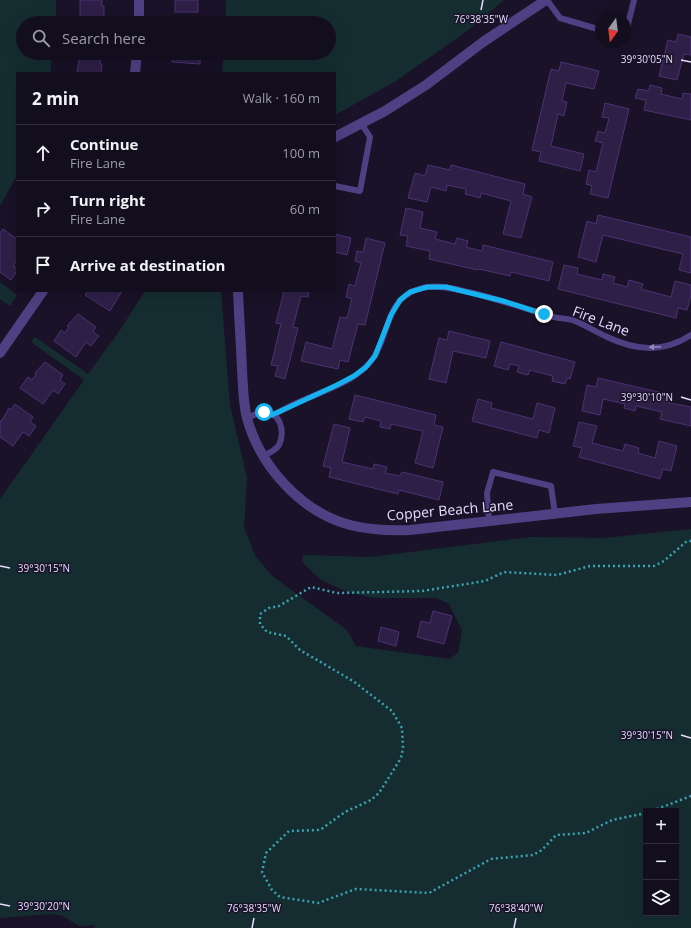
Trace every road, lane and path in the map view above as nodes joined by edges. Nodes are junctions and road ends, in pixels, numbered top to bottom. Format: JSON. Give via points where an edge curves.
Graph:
{"nodes":[{"id":1,"x":139,"y":0,"type":"edge"},
{"id":2,"x":547,"y":0,"type":"edge"},
{"id":3,"x":634,"y":0,"type":"edge"},
{"id":4,"x":631,"y":12,"type":"edge"},
{"id":5,"x":139,"y":16,"type":"edge"},
{"id":6,"x":595,"y":28,"type":"edge"},
{"id":7,"x":136,"y":60,"type":"edge"},
{"id":8,"x":135,"y":72,"type":"edge"},
{"id":9,"x":361,"y":123,"type":"junction"},
{"id":10,"x":336,"y":136,"type":"edge"},
{"id":11,"x":336,"y":186,"type":"edge"},
{"id":12,"x":42,"y":292,"type":"edge"},
{"id":13,"x":238,"y":292,"type":"edge"},
{"id":14,"x":691,"y":336,"type":"edge"},
{"id":15,"x":0,"y":353,"type":"edge"},
{"id":16,"x":272,"y":415,"type":"junction"},
{"id":17,"x":247,"y":418,"type":"junction"},
{"id":18,"x":263,"y":456,"type":"junction"},
{"id":19,"x":691,"y":502,"type":"edge"},
{"id":20,"x":555,"y":514,"type":"junction"},
{"id":21,"x":489,"y":521,"type":"junction"},
{"id":22,"x":691,"y":541,"type":"edge"},
{"id":23,"x":691,"y":796,"type":"edge"},
{"id":24,"x":660,"y":808,"type":"edge"},
{"id":25,"x":643,"y":814,"type":"edge"}],
"edges":[{"from":1,"to":5,"type":"street"},
{"from":2,"to":6,"type":"lane","via":[[560,18]]},
{"from":2,"to":9,"type":"street","via":[[483,42],[426,85]]},
{"from":3,"to":4,"type":"lane"},
{"from":7,"to":8,"type":"street"},
{"from":9,"to":10,"type":"street"},
{"from":9,"to":11,"type":"lane","via":[[370,137],[360,191]]},
{"from":12,"to":15,"type":"street"},
{"from":13,"to":17,"type":"street","name":"Copper Beach Lane"},
{"from":14,"to":16,"type":"lane","name":"Fire Lane","one_way":true,"via":[[669,346],[635,346],[622,343],[572,320],[556,318],[446,287],[427,287],[410,292],[400,300],[391,315],[375,356],[366,367],[337,385]]},
{"from":16,"to":17,"type":"lane","via":[[264,412]]},
{"from":16,"to":18,"type":"lane","via":[[280,420],[280,439],[273,451]]},
{"from":17,"to":18,"type":"street","name":"Copper Beach Lane"},
{"from":18,"to":21,"type":"street","name":"Copper Beach Lane","via":[[276,476],[299,498],[320,513],[349,525],[381,531],[403,531]]},
{"from":19,"to":20,"type":"street","name":"Copper Beach Lane"},
{"from":20,"to":21,"type":"street","name":"Copper Beach Lane"},
{"from":20,"to":21,"type":"lane","via":[[551,486],[493,472],[487,493]]},
{"from":22,"to":25,"type":"path","via":[[687,541],[664,561],[654,566],[590,566],[557,575],[504,572],[485,581],[422,591],[337,593],[310,587],[260,614],[260,624],[266,632],[286,636],[300,650],[353,681],[392,711],[402,728],[401,758],[379,793],[320,830],[289,831],[266,854],[262,872],[272,890],[280,897],[318,903],[356,889],[429,893],[492,859],[532,855],[542,850],[556,836],[586,833],[612,820]]},
{"from":23,"to":24,"type":"path"}]}
